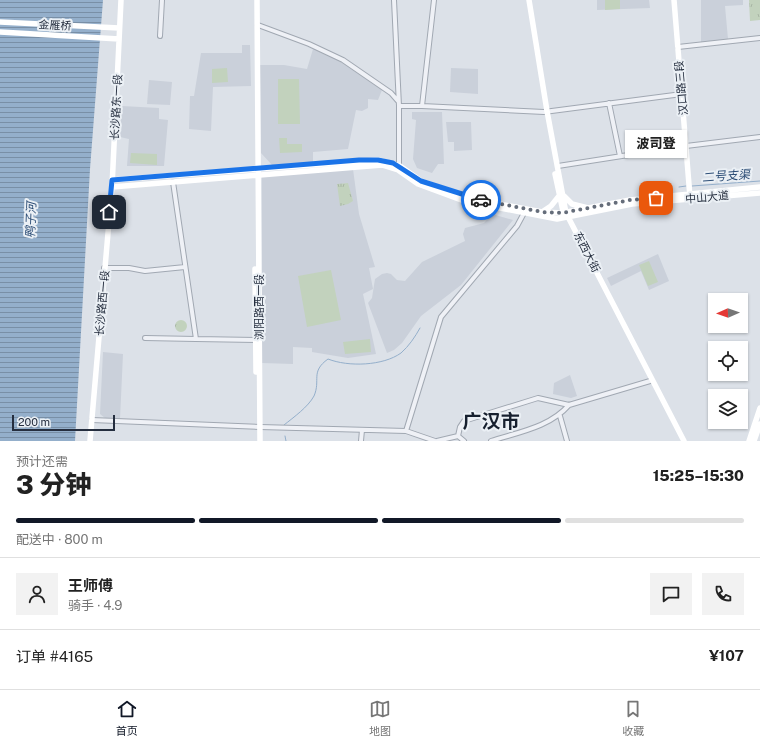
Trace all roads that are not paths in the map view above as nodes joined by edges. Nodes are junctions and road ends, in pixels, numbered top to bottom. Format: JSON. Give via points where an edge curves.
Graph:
{"nodes":[{"id":1,"x":120,"y":0,"type":"edge"},
{"id":2,"x":162,"y":0,"type":"edge"},
{"id":3,"x":257,"y":0,"type":"edge"},
{"id":4,"x":394,"y":0,"type":"edge"},
{"id":5,"x":434,"y":0,"type":"edge"},
{"id":6,"x":526,"y":0,"type":"edge"},
{"id":7,"x":529,"y":0,"type":"edge"},
{"id":8,"x":674,"y":0,"type":"edge"},
{"id":9,"x":0,"y":22,"type":"edge"},
{"id":10,"x":258,"y":25,"type":"junction"},
{"id":11,"x":119,"y":28,"type":"junction"},
{"id":12,"x":0,"y":32,"type":"edge"},
{"id":13,"x":160,"y":36,"type":"dead end"},
{"id":14,"x":760,"y":38,"type":"edge"},
{"id":15,"x":119,"y":39,"type":"junction"},
{"id":16,"x":678,"y":47,"type":"junction"},
{"id":17,"x":682,"y":94,"type":"junction"},
{"id":18,"x":609,"y":103,"type":"junction"},
{"id":19,"x":399,"y":104,"type":"junction"},
{"id":20,"x":422,"y":106,"type":"junction"},
{"id":21,"x":545,"y":112,"type":"junction"},
{"id":22,"x":760,"y":137,"type":"edge"},
{"id":23,"x":686,"y":146,"type":"junction"},
{"id":24,"x":620,"y":156,"type":"junction"},
{"id":25,"x":558,"y":166,"type":"junction"},
{"id":26,"x":399,"y":168,"type":"junction"},
{"id":27,"x":257,"y":172,"type":"junction"},
{"id":28,"x":173,"y":182,"type":"junction"},
{"id":29,"x":112,"y":184,"type":"junction"},
{"id":30,"x":760,"y":188,"type":"edge"},
{"id":31,"x":760,"y":193,"type":"edge"},
{"id":32,"x":561,"y":196,"type":"junction"},
{"id":33,"x":690,"y":197,"type":"junction"},
{"id":34,"x":590,"y":208,"type":"junction"},
{"id":35,"x":542,"y":212,"type":"junction"},
{"id":36,"x":524,"y":214,"type":"junction"},
{"id":37,"x":566,"y":216,"type":"junction"},
{"id":38,"x":185,"y":267,"type":"junction"},
{"id":39,"x":104,"y":268,"type":"junction"},
{"id":40,"x":145,"y":338,"type":"dead end"},
{"id":41,"x":196,"y":339,"type":"junction"},
{"id":42,"x":257,"y":340,"type":"junction"},
{"id":43,"x":650,"y":381,"type":"junction"},
{"id":44,"x":569,"y":405,"type":"junction"},
{"id":45,"x":760,"y":408,"type":"edge"},
{"id":46,"x":560,"y":416,"type":"junction"},
{"id":47,"x":92,"y":420,"type":"junction"},
{"id":48,"x":760,"y":424,"type":"edge"},
{"id":49,"x":258,"y":427,"type":"junction"},
{"id":50,"x":362,"y":430,"type":"junction"},
{"id":51,"x":406,"y":431,"type":"junction"},
{"id":52,"x":458,"y":436,"type":"junction"},
{"id":53,"x":90,"y":441,"type":"edge"},
{"id":54,"x":257,"y":441,"type":"edge"},
{"id":55,"x":260,"y":441,"type":"edge"},
{"id":56,"x":361,"y":441,"type":"edge"},
{"id":57,"x":436,"y":441,"type":"edge"},
{"id":58,"x":464,"y":441,"type":"edge"},
{"id":59,"x":492,"y":441,"type":"edge"},
{"id":60,"x":567,"y":441,"type":"edge"},
{"id":61,"x":680,"y":441,"type":"edge"},
{"id":62,"x":684,"y":441,"type":"edge"},
{"id":63,"x":748,"y":441,"type":"edge"},
{"id":64,"x":754,"y":441,"type":"edge"}],
"edges":[{"from":1,"to":11,"type":"main road","name":"长沙路东一段"},
{"from":2,"to":13,"type":"street"},
{"from":3,"to":10,"type":"main road","name":"浏阳路西一段"},
{"from":4,"to":19,"type":"street"},
{"from":5,"to":20,"type":"street"},
{"from":6,"to":21,"type":"main road","name":"东西大街"},
{"from":7,"to":21,"type":"main road","name":"东西大街"},
{"from":8,"to":16,"type":"main road","name":"汉口路三段"},
{"from":9,"to":11,"type":"main road","name":"金雁桥"},
{"from":10,"to":19,"type":"street","via":[[343,60],[391,93]]},
{"from":10,"to":27,"type":"main road","name":"浏阳路西一段"},
{"from":11,"to":15,"type":"main road","name":"长沙路东一段"},
{"from":12,"to":15,"type":"main road","name":"金雁桥"},
{"from":14,"to":16,"type":"street"},
{"from":15,"to":29,"type":"main road","name":"长沙路东一段"},
{"from":16,"to":17,"type":"main road","name":"汉口路三段"},
{"from":17,"to":18,"type":"street"},
{"from":17,"to":23,"type":"main road","name":"汉口路三段"},
{"from":18,"to":21,"type":"street"},
{"from":18,"to":24,"type":"street"},
{"from":19,"to":20,"type":"street"},
{"from":19,"to":26,"type":"street"},
{"from":20,"to":21,"type":"street"},
{"from":21,"to":25,"type":"main road","name":"东西大街"},
{"from":21,"to":32,"type":"main road","name":"东西大街"},
{"from":22,"to":23,"type":"street"},
{"from":23,"to":24,"type":"street"},
{"from":23,"to":33,"type":"main road","name":"汉口路三段"},
{"from":24,"to":25,"type":"street"},
{"from":25,"to":32,"type":"main road","name":"东西大街"},
{"from":26,"to":27,"type":"main road","name":"中山大道","via":[[374,164]]},
{"from":26,"to":35,"type":"main road","name":"中山大道","via":[[421,181],[473,199]]},
{"from":26,"to":36,"type":"main road","name":"中山大道","via":[[418,184],[464,201]]},
{"from":27,"to":28,"type":"main road"},
{"from":27,"to":29,"type":"main road"},
{"from":27,"to":42,"type":"main road","name":"浏阳路西一段"},
{"from":28,"to":29,"type":"main road"},
{"from":28,"to":38,"type":"street"},
{"from":29,"to":39,"type":"main road","name":"长沙路西一段"},
{"from":30,"to":33,"type":"main road","name":"中山大道"},
{"from":31,"to":33,"type":"main road","name":"中山大道"},
{"from":32,"to":34,"type":"main road","via":[[572,204]]},
{"from":32,"to":35,"type":"main road"},
{"from":32,"to":37,"type":"main road","name":"东西大街"},
{"from":33,"to":34,"type":"main road","name":"中山大道","via":[[630,200]]},
{"from":33,"to":37,"type":"main road","name":"中山大道"},
{"from":34,"to":37,"type":"main road","name":"中山大道"},
{"from":35,"to":37,"type":"main road","name":"中山大道"},
{"from":36,"to":37,"type":"main road","name":"中山大道","via":[[543,218]]},
{"from":36,"to":51,"type":"street","via":[[517,226],[440,317]]},
{"from":37,"to":43,"type":"main road","name":"东西大街"},
{"from":37,"to":62,"type":"main road","name":"东西大街"},
{"from":38,"to":39,"type":"street","via":[[144,271]]},
{"from":38,"to":41,"type":"street"},
{"from":39,"to":47,"type":"main road","name":"长沙路西一段"},
{"from":40,"to":41,"type":"street"},
{"from":41,"to":42,"type":"street"},
{"from":42,"to":49,"type":"main road","name":"浏阳路西一段"},
{"from":43,"to":44,"type":"street"},
{"from":43,"to":61,"type":"main road","name":"东西大街"},
{"from":44,"to":46,"type":"street"},
{"from":44,"to":52,"type":"street","via":[[538,398],[464,421]]},
{"from":45,"to":63,"type":"main road"},
{"from":46,"to":59,"type":"street"},
{"from":46,"to":60,"type":"street"},
{"from":47,"to":49,"type":"street"},
{"from":47,"to":53,"type":"main road","name":"长沙路西一段"},
{"from":48,"to":64,"type":"main road"},
{"from":49,"to":50,"type":"street"},
{"from":49,"to":54,"type":"main road"},
{"from":49,"to":55,"type":"main road","name":"浏阳路西一段"},
{"from":50,"to":51,"type":"street"},
{"from":50,"to":56,"type":"street"},
{"from":51,"to":57,"type":"street"},
{"from":52,"to":57,"type":"street"},
{"from":52,"to":58,"type":"street"}]}
